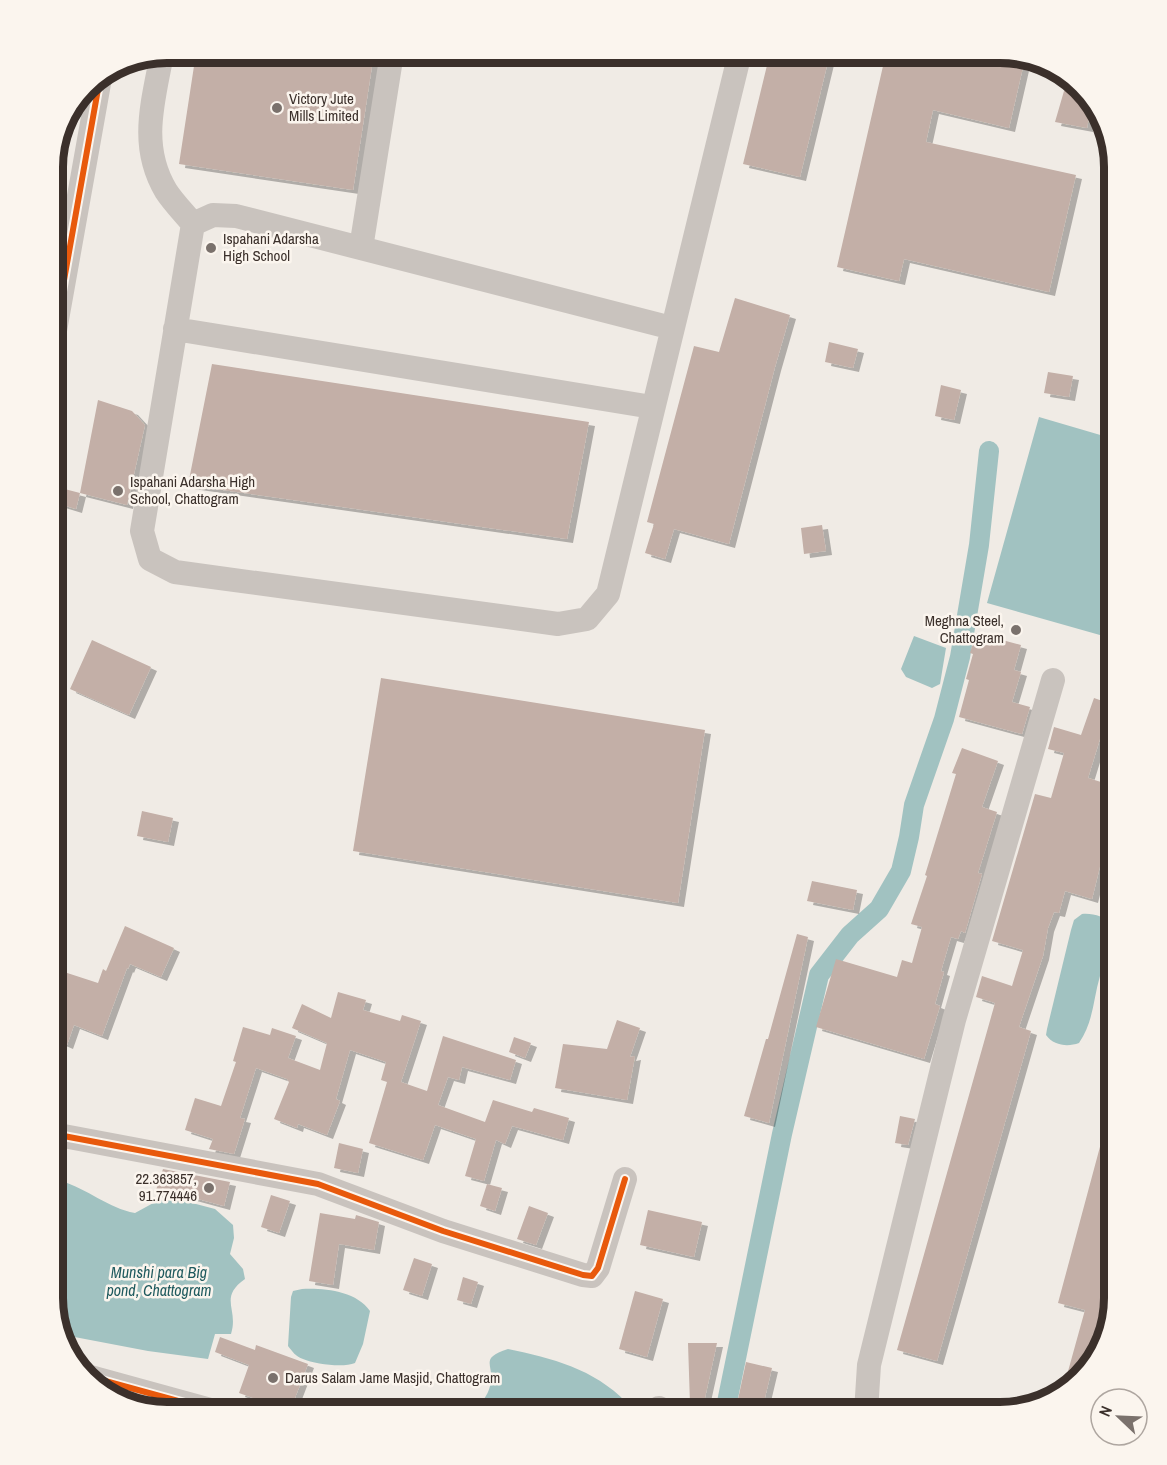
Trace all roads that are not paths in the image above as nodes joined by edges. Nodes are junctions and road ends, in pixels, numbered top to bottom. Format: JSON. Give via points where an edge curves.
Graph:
{"nodes":[{"id":1,"x":390,"y":63,"type":"edge"},
{"id":2,"x":738,"y":63,"type":"edge"},
{"id":3,"x":160,"y":64,"type":"edge"},
{"id":4,"x":98,"y":89,"type":"edge"},
{"id":5,"x":193,"y":224,"type":"junction"},
{"id":6,"x":361,"y":248,"type":"junction"},
{"id":7,"x":63,"y":286,"type":"edge"},
{"id":8,"x":672,"y":328,"type":"junction"},
{"id":9,"x":175,"y":329,"type":"junction"},
{"id":10,"x":652,"y":406,"type":"junction"},
{"id":11,"x":1053,"y":680,"type":"dead end"},
{"id":12,"x":63,"y":1136,"type":"edge"},
{"id":13,"x":625,"y":1179,"type":"dead end"},
{"id":14,"x":106,"y":1381,"type":"edge"},
{"id":15,"x":179,"y":1402,"type":"edge"},
{"id":16,"x":867,"y":1402,"type":"edge"}],
"edges":[{"from":1,"to":6,"type":"street"},
{"from":2,"to":8,"type":"street"},
{"from":3,"to":5,"type":"street","via":[[149,126],[153,162],[166,191]]},
{"from":4,"to":7,"type":"street"},
{"from":5,"to":6,"type":"street","via":[[213,215],[236,216]]},
{"from":5,"to":9,"type":"street"},
{"from":6,"to":8,"type":"street"},
{"from":8,"to":10,"type":"street"},
{"from":9,"to":10,"type":"street"},
{"from":9,"to":10,"type":"street","via":[[142,531],[150,558],[175,572],[558,624],[587,619],[608,594]]},
{"from":11,"to":16,"type":"street","via":[[954,1020],[869,1365]]},
{"from":12,"to":13,"type":"street","via":[[318,1184],[443,1231],[592,1276],[598,1268]]},
{"from":14,"to":15,"type":"street"}]}
